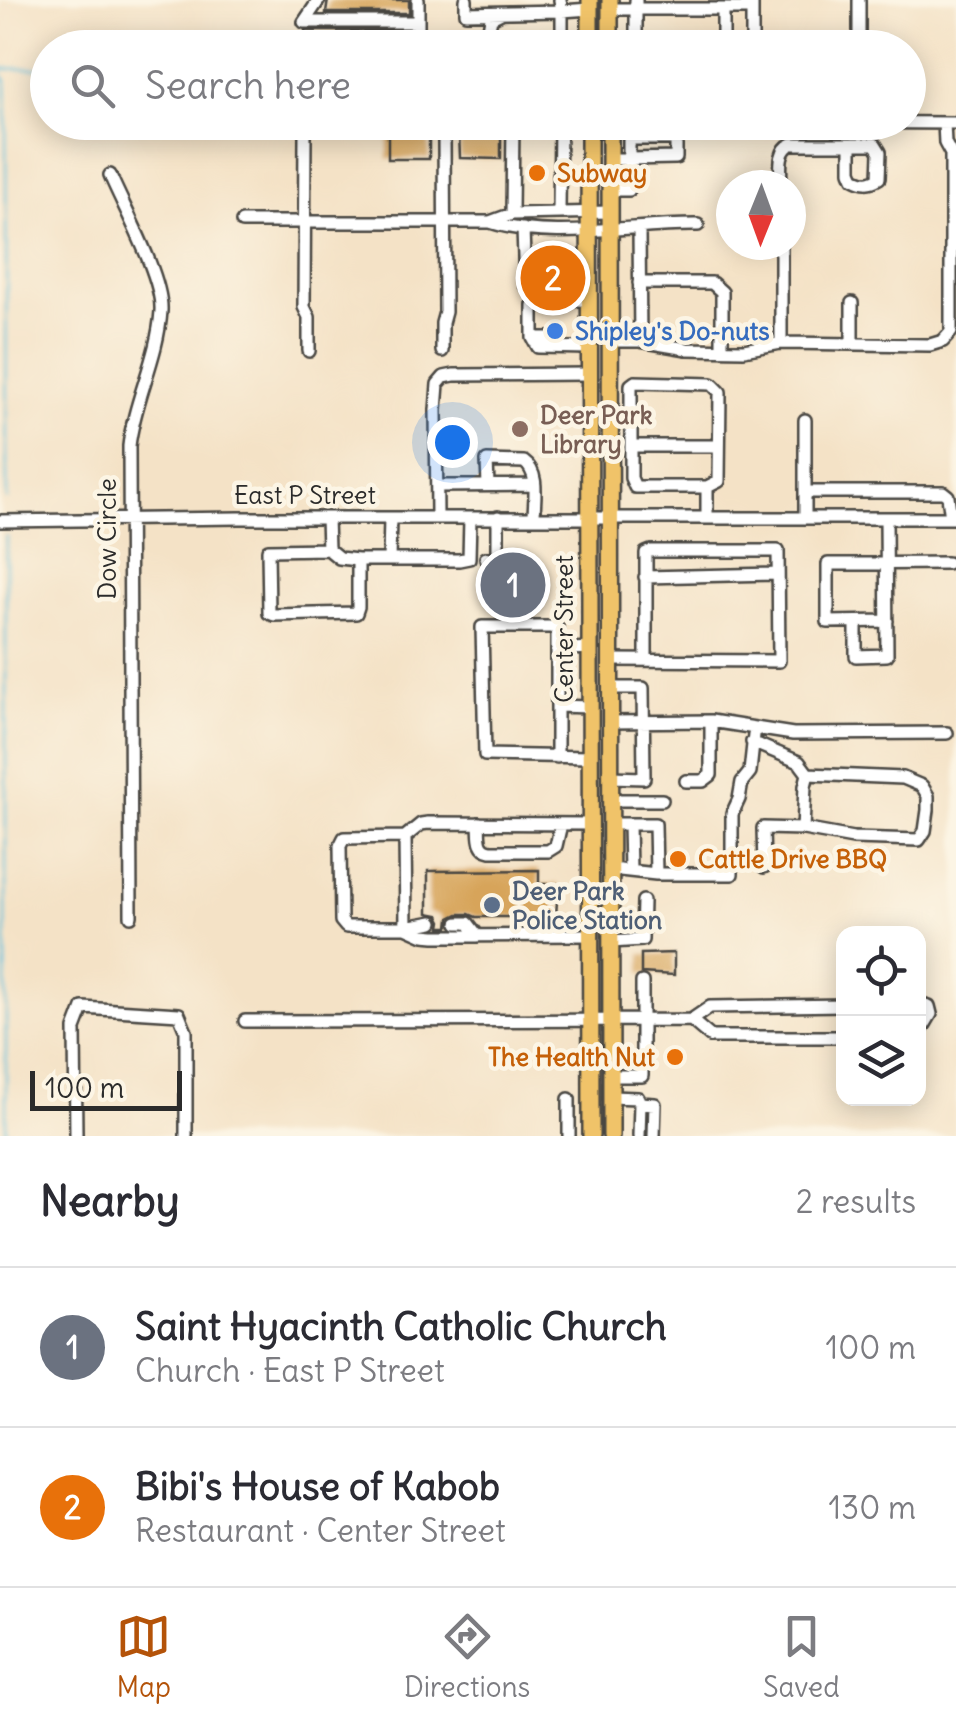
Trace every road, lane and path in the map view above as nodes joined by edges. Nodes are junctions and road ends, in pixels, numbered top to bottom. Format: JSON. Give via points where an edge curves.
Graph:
{"nodes":[{"id":1,"x":319,"y":0,"type":"edge"},
{"id":2,"x":418,"y":0,"type":"edge"},
{"id":3,"x":466,"y":0,"type":"edge"},
{"id":4,"x":860,"y":0,"type":"edge"},
{"id":5,"x":610,"y":4,"type":"edge"},
{"id":6,"x":636,"y":4,"type":"edge"},
{"id":7,"x":752,"y":4,"type":"edge"},
{"id":8,"x":590,"y":5,"type":"edge"},
{"id":9,"x":561,"y":6,"type":"edge"},
{"id":10,"x":723,"y":9,"type":"junction"},
{"id":11,"x":501,"y":13,"type":"junction"},
{"id":12,"x":418,"y":22,"type":"junction"},
{"id":13,"x":418,"y":30,"type":"edge"},
{"id":14,"x":488,"y":30,"type":"edge"},
{"id":15,"x":610,"y":30,"type":"edge"},
{"id":16,"x":636,"y":30,"type":"edge"},
{"id":17,"x":723,"y":30,"type":"edge"},
{"id":18,"x":752,"y":30,"type":"edge"},
{"id":19,"x":859,"y":30,"type":"edge"},
{"id":20,"x":950,"y":123,"type":"edge"},
{"id":21,"x":304,"y":140,"type":"edge"},
{"id":22,"x":444,"y":140,"type":"edge"},
{"id":23,"x":512,"y":140,"type":"edge"},
{"id":24,"x":560,"y":140,"type":"edge"},
{"id":25,"x":590,"y":140,"type":"edge"},
{"id":26,"x":610,"y":140,"type":"edge"},
{"id":27,"x":629,"y":140,"type":"edge"},
{"id":28,"x":675,"y":140,"type":"edge"},
{"id":29,"x":850,"y":144,"type":"dead end"},
{"id":30,"x":610,"y":159,"type":"junction"},
{"id":31,"x":629,"y":159,"type":"junction"},
{"id":32,"x":782,"y":170,"type":"edge"},
{"id":33,"x":559,"y":175,"type":"junction"},
{"id":34,"x":110,"y":176,"type":"dead end"},
{"id":35,"x":590,"y":176,"type":"junction"},
{"id":36,"x":610,"y":190,"type":"junction"},
{"id":37,"x":544,"y":212,"type":"junction"},
{"id":38,"x":558,"y":212,"type":"junction"},
{"id":39,"x":610,"y":212,"type":"junction"},
{"id":40,"x":512,"y":214,"type":"junction"},
{"id":41,"x":589,"y":221,"type":"junction"},
{"id":42,"x":242,"y":222,"type":"dead end"},
{"id":43,"x":304,"y":222,"type":"junction"},
{"id":44,"x":445,"y":222,"type":"junction"},
{"id":45,"x":490,"y":222,"type":"junction"},
{"id":46,"x":698,"y":225,"type":"dead end"},
{"id":47,"x":639,"y":229,"type":"junction"},
{"id":48,"x":524,"y":230,"type":"junction"},
{"id":49,"x":545,"y":230,"type":"junction"},
{"id":50,"x":610,"y":230,"type":"junction"},
{"id":51,"x":524,"y":258,"type":"junction"},
{"id":52,"x":589,"y":258,"type":"junction"},
{"id":53,"x":781,"y":260,"type":"edge"},
{"id":54,"x":640,"y":283,"type":"junction"},
{"id":55,"x":525,"y":285,"type":"dead end"},
{"id":56,"x":589,"y":300,"type":"junction"},
{"id":57,"x":852,"y":303,"type":"dead end"},
{"id":58,"x":610,"y":340,"type":"junction"},
{"id":59,"x":640,"y":341,"type":"junction"},
{"id":60,"x":781,"y":343,"type":"junction"},
{"id":61,"x":852,"y":344,"type":"junction"},
{"id":62,"x":589,"y":348,"type":"junction"},
{"id":63,"x":722,"y":350,"type":"junction"},
{"id":64,"x":309,"y":351,"type":"dead end"},
{"id":65,"x":442,"y":351,"type":"dead end"},
{"id":66,"x":589,"y":374,"type":"junction"},
{"id":67,"x":805,"y":420,"type":"dead end"},
{"id":68,"x":610,"y":422,"type":"junction"},
{"id":69,"x":632,"y":422,"type":"junction"},
{"id":70,"x":632,"y":446,"type":"junction"},
{"id":71,"x":719,"y":446,"type":"junction"},
{"id":72,"x":488,"y":485,"type":"junction"},
{"id":73,"x":534,"y":485,"type":"junction"},
{"id":74,"x":437,"y":486,"type":"junction"},
{"id":75,"x":708,"y":487,"type":"junction"},
{"id":76,"x":805,"y":492,"type":"junction"},
{"id":77,"x":853,"y":492,"type":"junction"},
{"id":78,"x":904,"y":492,"type":"junction"},
{"id":79,"x":589,"y":517,"type":"junction"},
{"id":80,"x":610,"y":517,"type":"junction"},
{"id":81,"x":328,"y":518,"type":"junction"},
{"id":82,"x":390,"y":518,"type":"junction"},
{"id":83,"x":437,"y":518,"type":"junction"},
{"id":84,"x":470,"y":518,"type":"junction"},
{"id":85,"x":498,"y":518,"type":"junction"},
{"id":86,"x":534,"y":518,"type":"junction"},
{"id":87,"x":707,"y":518,"type":"junction"},
{"id":88,"x":806,"y":518,"type":"junction"},
{"id":89,"x":853,"y":518,"type":"junction"},
{"id":90,"x":886,"y":518,"type":"junction"},
{"id":91,"x":904,"y":518,"type":"junction"},
{"id":92,"x":953,"y":518,"type":"edge"},
{"id":93,"x":130,"y":520,"type":"junction"},
{"id":94,"x":0,"y":521,"type":"edge"},
{"id":95,"x":328,"y":550,"type":"junction"},
{"id":96,"x":476,"y":558,"type":"junction"},
{"id":97,"x":358,"y":560,"type":"junction"},
{"id":98,"x":389,"y":560,"type":"junction"},
{"id":99,"x":887,"y":563,"type":"junction"},
{"id":100,"x":947,"y":563,"type":"dead end"},
{"id":101,"x":778,"y":574,"type":"junction"},
{"id":102,"x":646,"y":577,"type":"junction"},
{"id":103,"x":887,"y":621,"type":"junction"},
{"id":104,"x":856,"y":622,"type":"junction"},
{"id":105,"x":589,"y":649,"type":"junction"},
{"id":106,"x":557,"y":650,"type":"junction"},
{"id":107,"x":610,"y":655,"type":"junction"},
{"id":108,"x":646,"y":660,"type":"junction"},
{"id":109,"x":610,"y":688,"type":"junction"},
{"id":110,"x":557,"y":706,"type":"junction"},
{"id":111,"x":589,"y":714,"type":"junction"},
{"id":112,"x":610,"y":722,"type":"junction"},
{"id":113,"x":644,"y":722,"type":"junction"},
{"id":114,"x":712,"y":722,"type":"junction"},
{"id":115,"x":755,"y":728,"type":"junction"},
{"id":116,"x":947,"y":733,"type":"dead end"},
{"id":117,"x":752,"y":742,"type":"junction"},
{"id":118,"x":557,"y":757,"type":"junction"},
{"id":119,"x":590,"y":757,"type":"junction"},
{"id":120,"x":808,"y":774,"type":"junction"},
{"id":121,"x":610,"y":777,"type":"junction"},
{"id":122,"x":686,"y":781,"type":"dead end"},
{"id":123,"x":610,"y":800,"type":"junction"},
{"id":124,"x":662,"y":800,"type":"dead end"},
{"id":125,"x":479,"y":823,"type":"junction"},
{"id":126,"x":561,"y":824,"type":"junction"},
{"id":127,"x":590,"y":824,"type":"junction"},
{"id":128,"x":610,"y":824,"type":"junction"},
{"id":129,"x":629,"y":824,"type":"junction"},
{"id":130,"x":804,"y":829,"type":"junction"},
{"id":131,"x":405,"y":836,"type":"junction"},
{"id":132,"x":590,"y":865,"type":"junction"},
{"id":133,"x":611,"y":867,"type":"junction"},
{"id":134,"x":764,"y":867,"type":"dead end"},
{"id":135,"x":630,"y":870,"type":"junction"},
{"id":136,"x":656,"y":874,"type":"junction"},
{"id":137,"x":643,"y":902,"type":"dead end"},
{"id":138,"x":131,"y":916,"type":"dead end"},
{"id":139,"x":433,"y":922,"type":"dead end"},
{"id":140,"x":458,"y":922,"type":"dead end"},
{"id":141,"x":406,"y":927,"type":"junction"},
{"id":142,"x":591,"y":935,"type":"junction"},
{"id":143,"x":478,"y":936,"type":"junction"},
{"id":144,"x":611,"y":938,"type":"junction"},
{"id":145,"x":642,"y":982,"type":"dead end"},
{"id":146,"x":836,"y":1004,"type":"edge"},
{"id":147,"x":591,"y":1020,"type":"junction"},
{"id":148,"x":611,"y":1020,"type":"junction"},
{"id":149,"x":642,"y":1020,"type":"junction"},
{"id":150,"x":691,"y":1020,"type":"junction"},
{"id":151,"x":245,"y":1021,"type":"dead end"},
{"id":152,"x":836,"y":1037,"type":"edge"},
{"id":153,"x":611,"y":1076,"type":"junction"},
{"id":154,"x":611,"y":1097,"type":"junction"},
{"id":155,"x":570,"y":1098,"type":"dead end"},
{"id":156,"x":640,"y":1104,"type":"junction"},
{"id":157,"x":570,"y":1117,"type":"junction"},
{"id":158,"x":591,"y":1118,"type":"junction"},
{"id":159,"x":76,"y":1136,"type":"edge"},
{"id":160,"x":186,"y":1136,"type":"edge"},
{"id":161,"x":569,"y":1136,"type":"edge"},
{"id":162,"x":591,"y":1136,"type":"edge"},
{"id":163,"x":611,"y":1136,"type":"edge"},
{"id":164,"x":639,"y":1136,"type":"edge"},
{"id":165,"x":654,"y":1136,"type":"edge"}],
"edges":[{"from":1,"to":12,"type":"street","via":[[304,22]]},
{"from":2,"to":12,"type":"street"},
{"from":3,"to":11,"type":"street","via":[[466,13]]},
{"from":4,"to":19,"type":"street"},
{"from":5,"to":6,"type":"street"},
{"from":5,"to":15,"type":"main road"},
{"from":6,"to":10,"type":"street"},
{"from":6,"to":16,"type":"street"},
{"from":7,"to":10,"type":"street"},
{"from":7,"to":18,"type":"street"},
{"from":8,"to":9,"type":"street"},
{"from":9,"to":11,"type":"street"},
{"from":10,"to":17,"type":"street"},
{"from":11,"to":14,"type":"street"},
{"from":12,"to":13,"type":"street"},
{"from":20,"to":61,"type":"street","via":[[945,143],[951,167],[951,332],[930,345]]},
{"from":21,"to":43,"type":"street"},
{"from":22,"to":44,"type":"street"},
{"from":23,"to":40,"type":"street"},
{"from":24,"to":33,"type":"street"},
{"from":25,"to":35,"type":"main road","name":"Center Street"},
{"from":26,"to":30,"type":"main road","name":"Center Street"},
{"from":27,"to":31,"type":"street"},
{"from":28,"to":31,"type":"street","via":[[676,158]]},
{"from":29,"to":32,"type":"street","via":[[786,146]]},
{"from":30,"to":31,"type":"street"},
{"from":30,"to":36,"type":"main road","name":"Center Street"},
{"from":31,"to":36,"type":"street","via":[[628,190]]},
{"from":33,"to":35,"type":"street"},
{"from":33,"to":38,"type":"street"},
{"from":34,"to":93,"type":"street","name":"Dow Circle","via":[[157,282],[161,307],[131,428]]},
{"from":35,"to":41,"type":"main road","name":"Center Street"},
{"from":36,"to":39,"type":"main road","name":"Center Street"},
{"from":37,"to":38,"type":"street"},
{"from":37,"to":40,"type":"street"},
{"from":37,"to":49,"type":"street"},
{"from":38,"to":41,"type":"street"},
{"from":39,"to":41,"type":"street"},
{"from":39,"to":50,"type":"main road","name":"Center Street"},
{"from":40,"to":45,"type":"street"},
{"from":41,"to":49,"type":"street"},
{"from":41,"to":50,"type":"street"},
{"from":41,"to":52,"type":"main road","name":"Center Street"},
{"from":42,"to":43,"type":"street"},
{"from":43,"to":44,"type":"street"},
{"from":43,"to":64,"type":"street"},
{"from":44,"to":45,"type":"street"},
{"from":44,"to":65,"type":"street"},
{"from":45,"to":48,"type":"street"},
{"from":46,"to":47,"type":"street"},
{"from":47,"to":50,"type":"street"},
{"from":47,"to":54,"type":"street"},
{"from":48,"to":49,"type":"street"},
{"from":48,"to":51,"type":"street"},
{"from":50,"to":58,"type":"main road","name":"Center Street"},
{"from":51,"to":52,"type":"street"},
{"from":51,"to":55,"type":"street"},
{"from":52,"to":56,"type":"main road","name":"Center Street"},
{"from":53,"to":60,"type":"street"},
{"from":54,"to":59,"type":"street"},
{"from":54,"to":63,"type":"street","via":[[712,283],[722,292]]},
{"from":56,"to":62,"type":"main road","name":"Center Street"},
{"from":56,"to":62,"type":"street","via":[[534,302],[533,338],[538,347],[563,341]]},
{"from":57,"to":61,"type":"street"},
{"from":58,"to":59,"type":"street"},
{"from":58,"to":68,"type":"main road","name":"Center Street"},
{"from":59,"to":63,"type":"street"},
{"from":60,"to":61,"type":"street"},
{"from":60,"to":63,"type":"street"},
{"from":62,"to":66,"type":"main road","name":"Center Street"},
{"from":66,"to":74,"type":"street","via":[[444,377],[437,397]]},
{"from":66,"to":79,"type":"main road","name":"Center Street"},
{"from":67,"to":76,"type":"street"},
{"from":68,"to":69,"type":"street"},
{"from":68,"to":80,"type":"main road","name":"Center Street"},
{"from":69,"to":70,"type":"street"},
{"from":69,"to":71,"type":"street","via":[[636,382],[712,384],[720,392]]},
{"from":70,"to":71,"type":"street"},
{"from":70,"to":75,"type":"street","via":[[635,487]]},
{"from":71,"to":75,"type":"street","via":[[719,481]]},
{"from":72,"to":73,"type":"street"},
{"from":72,"to":73,"type":"street","via":[[488,461],[529,464]]},
{"from":72,"to":74,"type":"street"},
{"from":73,"to":86,"type":"street"},
{"from":74,"to":83,"type":"street"},
{"from":75,"to":87,"type":"street"},
{"from":76,"to":77,"type":"street"},
{"from":76,"to":88,"type":"street"},
{"from":77,"to":78,"type":"street"},
{"from":77,"to":89,"type":"street"},
{"from":78,"to":91,"type":"street"},
{"from":78,"to":92,"type":"street","via":[[943,492]]},
{"from":79,"to":80,"type":"street","name":"East P Street"},
{"from":79,"to":86,"type":"street","name":"East P Street"},
{"from":79,"to":105,"type":"main road","name":"Center Street"},
{"from":80,"to":87,"type":"street","name":"East P Street"},
{"from":80,"to":107,"type":"main road","name":"Center Street"},
{"from":81,"to":82,"type":"street","name":"East P Street"},
{"from":81,"to":93,"type":"street","name":"East P Street"},
{"from":81,"to":95,"type":"street"},
{"from":82,"to":83,"type":"street","name":"East P Street"},
{"from":82,"to":98,"type":"street"},
{"from":83,"to":84,"type":"street","name":"East P Street"},
{"from":84,"to":85,"type":"street","name":"East P Street"},
{"from":84,"to":96,"type":"street"},
{"from":85,"to":86,"type":"street","name":"East P Street"},
{"from":85,"to":96,"type":"street","via":[[498,553]]},
{"from":87,"to":88,"type":"street","name":"East P Street"},
{"from":88,"to":89,"type":"street","name":"East P Street"},
{"from":89,"to":90,"type":"street","name":"East P Street"},
{"from":90,"to":91,"type":"street","name":"East P Street"},
{"from":90,"to":99,"type":"street"},
{"from":91,"to":92,"type":"street","name":"East P Street"},
{"from":93,"to":94,"type":"street","name":"East P Street"},
{"from":93,"to":138,"type":"street","name":"Dow Circle"},
{"from":95,"to":97,"type":"street"},
{"from":95,"to":97,"type":"street","via":[[268,550],[269,613],[356,614]]},
{"from":96,"to":98,"type":"street"},
{"from":97,"to":98,"type":"street"},
{"from":99,"to":100,"type":"street"},
{"from":99,"to":103,"type":"street"},
{"from":99,"to":104,"type":"street","via":[[828,564],[828,622]]},
{"from":101,"to":102,"type":"street"},
{"from":101,"to":102,"type":"street","via":[[778,551],[650,551],[644,556]]},
{"from":101,"to":108,"type":"street","via":[[779,661]]},
{"from":102,"to":108,"type":"street"},
{"from":103,"to":104,"type":"street"},
{"from":103,"to":104,"type":"street","via":[[888,655],[856,656]]},
{"from":105,"to":106,"type":"street"},
{"from":105,"to":107,"type":"main road"},
{"from":105,"to":111,"type":"main road","name":"Center Street"},
{"from":106,"to":110,"type":"street"},
{"from":106,"to":118,"type":"street","via":[[558,627],[482,627],[484,755]]},
{"from":107,"to":108,"type":"street"},
{"from":107,"to":109,"type":"main road","name":"Center Street"},
{"from":109,"to":112,"type":"main road","name":"Center Street"},
{"from":109,"to":113,"type":"street","via":[[643,688]]},
{"from":110,"to":111,"type":"street"},
{"from":110,"to":118,"type":"street"},
{"from":111,"to":112,"type":"main road"},
{"from":111,"to":119,"type":"main road","name":"Center Street"},
{"from":112,"to":113,"type":"street"},
{"from":112,"to":121,"type":"main road","name":"Center Street"},
{"from":113,"to":114,"type":"street"},
{"from":113,"to":121,"type":"street","via":[[644,778]]},
{"from":114,"to":115,"type":"street"},
{"from":114,"to":122,"type":"street","via":[[711,775]]},
{"from":115,"to":116,"type":"street","via":[[793,734]]},
{"from":115,"to":117,"type":"street"},
{"from":117,"to":120,"type":"street","via":[[799,762]]},
{"from":117,"to":136,"type":"street","via":[[750,772],[732,814],[732,874]]},
{"from":118,"to":119,"type":"street"},
{"from":119,"to":127,"type":"main road","name":"Center Street"},
{"from":120,"to":130,"type":"street"},
{"from":120,"to":130,"type":"street","via":[[903,778],[922,786],[928,810],[919,840]]},
{"from":121,"to":123,"type":"main road","name":"Center Street"},
{"from":123,"to":124,"type":"street"},
{"from":123,"to":128,"type":"main road","name":"Center Street"},
{"from":125,"to":126,"type":"street"},
{"from":125,"to":126,"type":"street","via":[[481,846],[491,851],[548,851],[556,846]]},
{"from":125,"to":131,"type":"street","via":[[421,824]]},
{"from":126,"to":127,"type":"street"},
{"from":127,"to":128,"type":"main road"},
{"from":127,"to":132,"type":"main road","name":"Center Street"},
{"from":128,"to":129,"type":"street"},
{"from":128,"to":133,"type":"main road","name":"Center Street"},
{"from":129,"to":135,"type":"street"},
{"from":129,"to":136,"type":"street","via":[[655,824]]},
{"from":130,"to":134,"type":"street","via":[[763,828]]},
{"from":131,"to":141,"type":"street"},
{"from":131,"to":141,"type":"street","via":[[346,838],[340,846],[341,923]]},
{"from":132,"to":133,"type":"main road"},
{"from":132,"to":142,"type":"main road","name":"Center Street"},
{"from":133,"to":135,"type":"street"},
{"from":133,"to":144,"type":"main road","name":"Center Street"},
{"from":135,"to":136,"type":"street"},
{"from":137,"to":144,"type":"street","via":[[642,940]]},
{"from":139,"to":141,"type":"street"},
{"from":140,"to":143,"type":"street"},
{"from":141,"to":143,"type":"street","via":[[424,935]]},
{"from":142,"to":143,"type":"street"},
{"from":142,"to":144,"type":"main road"},
{"from":142,"to":147,"type":"main road","name":"Center Street"},
{"from":144,"to":148,"type":"main road","name":"Center Street"},
{"from":145,"to":149,"type":"street"},
{"from":146,"to":150,"type":"street","via":[[710,1007]]},
{"from":147,"to":148,"type":"street"},
{"from":147,"to":151,"type":"street"},
{"from":147,"to":158,"type":"main road","name":"Center Street"},
{"from":148,"to":149,"type":"street"},
{"from":148,"to":153,"type":"main road","name":"Center Street"},
{"from":149,"to":150,"type":"street"},
{"from":149,"to":153,"type":"street","via":[[642,1076]]},
{"from":150,"to":152,"type":"street","via":[[711,1036]]},
{"from":153,"to":154,"type":"main road","name":"Center Street"},
{"from":154,"to":156,"type":"street","via":[[638,1098]]},
{"from":154,"to":163,"type":"main road","name":"Center Street"},
{"from":155,"to":157,"type":"street"},
{"from":156,"to":164,"type":"street"},
{"from":156,"to":165,"type":"street","via":[[655,1104]]},
{"from":157,"to":158,"type":"street"},
{"from":157,"to":161,"type":"street"},
{"from":158,"to":162,"type":"main road","name":"Center Street"},
{"from":159,"to":160,"type":"street","via":[[75,1030],[84,1008],[179,1014],[186,1031]]}]}
